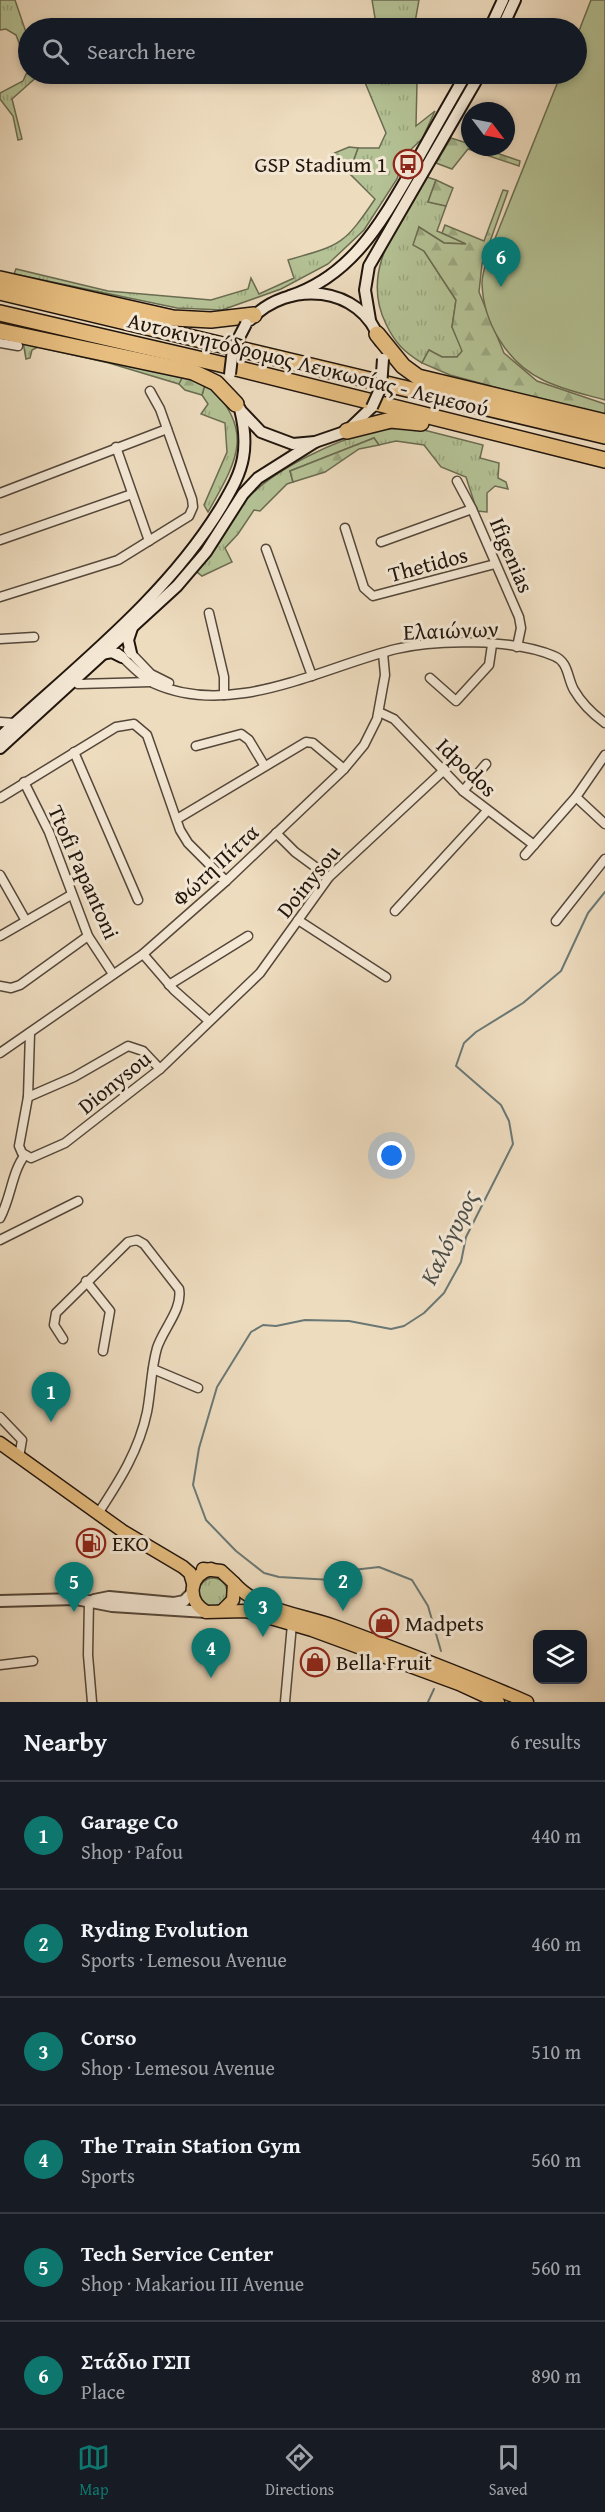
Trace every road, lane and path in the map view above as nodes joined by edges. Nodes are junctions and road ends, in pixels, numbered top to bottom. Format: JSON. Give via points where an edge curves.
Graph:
{"nodes":[{"id":1,"x":503,"y":0,"type":"edge"},
{"id":2,"x":515,"y":0,"type":"edge"},
{"id":3,"x":495,"y":18,"type":"edge"},
{"id":4,"x":507,"y":18,"type":"edge"},
{"id":5,"x":460,"y":84,"type":"edge"},
{"id":6,"x":474,"y":84,"type":"edge"},
{"id":7,"x":0,"y":279,"type":"edge"},
{"id":8,"x":0,"y":292,"type":"edge"},
{"id":9,"x":290,"y":296,"type":"junction"},
{"id":10,"x":0,"y":312,"type":"edge"},
{"id":11,"x":250,"y":320,"type":"junction"},
{"id":12,"x":374,"y":327,"type":"junction"},
{"id":13,"x":0,"y":329,"type":"edge"},
{"id":14,"x":21,"y":340,"type":"junction"},
{"id":15,"x":0,"y":343,"type":"edge"},
{"id":16,"x":150,"y":391,"type":"dead end"},
{"id":17,"x":238,"y":406,"type":"junction"},
{"id":18,"x":605,"y":422,"type":"edge"},
{"id":19,"x":167,"y":429,"type":"junction"},
{"id":20,"x":347,"y":430,"type":"junction"},
{"id":21,"x":605,"y":436,"type":"edge"},
{"id":22,"x":315,"y":442,"type":"junction"},
{"id":23,"x":116,"y":447,"type":"junction"},
{"id":24,"x":605,"y":460,"type":"edge"},
{"id":25,"x":605,"y":467,"type":"edge"},
{"id":26,"x":457,"y":481,"type":"dead end"},
{"id":27,"x":0,"y":493,"type":"edge"},
{"id":28,"x":132,"y":494,"type":"junction"},
{"id":29,"x":472,"y":509,"type":"junction"},
{"id":30,"x":345,"y":528,"type":"dead end"},
{"id":31,"x":0,"y":540,"type":"edge"},
{"id":32,"x":149,"y":541,"type":"junction"},
{"id":33,"x":381,"y":542,"type":"dead end"},
{"id":34,"x":266,"y":549,"type":"dead end"},
{"id":35,"x":495,"y":564,"type":"junction"},
{"id":36,"x":0,"y":597,"type":"edge"},
{"id":37,"x":209,"y":613,"type":"dead end"},
{"id":38,"x":134,"y":625,"type":"junction"},
{"id":39,"x":34,"y":637,"type":"dead end"},
{"id":40,"x":0,"y":639,"type":"edge"},
{"id":41,"x":111,"y":639,"type":"junction"},
{"id":42,"x":492,"y":645,"type":"junction"},
{"id":43,"x":517,"y":647,"type":"junction"},
{"id":44,"x":383,"y":653,"type":"junction"},
{"id":45,"x":101,"y":654,"type":"junction"},
{"id":46,"x":127,"y":655,"type":"junction"},
{"id":47,"x":312,"y":676,"type":"junction"},
{"id":48,"x":430,"y":678,"type":"dead end"},
{"id":49,"x":151,"y":682,"type":"junction"},
{"id":50,"x":78,"y":684,"type":"dead end"},
{"id":51,"x":195,"y":692,"type":"junction"},
{"id":52,"x":225,"y":695,"type":"junction"},
{"id":53,"x":379,"y":712,"type":"junction"},
{"id":54,"x":0,"y":722,"type":"edge"},
{"id":55,"x":15,"y":723,"type":"junction"},
{"id":56,"x":605,"y":723,"type":"edge"},
{"id":57,"x":0,"y":737,"type":"edge"},
{"id":58,"x":196,"y":746,"type":"dead end"},
{"id":59,"x":0,"y":748,"type":"edge"},
{"id":60,"x":74,"y":752,"type":"junction"},
{"id":61,"x":605,"y":755,"type":"edge"},
{"id":62,"x":486,"y":764,"type":"dead end"},
{"id":63,"x":264,"y":765,"type":"junction"},
{"id":64,"x":344,"y":769,"type":"junction"},
{"id":65,"x":443,"y":771,"type":"junction"},
{"id":66,"x":24,"y":782,"type":"junction"},
{"id":67,"x":463,"y":791,"type":"junction"},
{"id":68,"x":576,"y":797,"type":"junction"},
{"id":69,"x":0,"y":798,"type":"edge"},
{"id":70,"x":487,"y":811,"type":"junction"},
{"id":71,"x":177,"y":819,"type":"junction"},
{"id":72,"x":605,"y":824,"type":"edge"},
{"id":73,"x":276,"y":833,"type":"junction"},
{"id":74,"x":534,"y":845,"type":"junction"},
{"id":75,"x":525,"y":855,"type":"dead end"},
{"id":76,"x":605,"y":859,"type":"edge"},
{"id":77,"x":0,"y":875,"type":"edge"},
{"id":78,"x":329,"y":877,"type":"junction"},
{"id":79,"x":226,"y":881,"type":"junction"},
{"id":80,"x":71,"y":895,"type":"junction"},
{"id":81,"x":138,"y":900,"type":"dead end"},
{"id":82,"x":395,"y":911,"type":"dead end"},
{"id":83,"x":298,"y":920,"type":"junction"},
{"id":84,"x":26,"y":921,"type":"junction"},
{"id":85,"x":556,"y":921,"type":"dead end"},
{"id":86,"x":0,"y":936,"type":"edge"},
{"id":87,"x":88,"y":936,"type":"junction"},
{"id":88,"x":248,"y":936,"type":"dead end"},
{"id":89,"x":143,"y":954,"type":"junction"},
{"id":90,"x":114,"y":974,"type":"junction"},
{"id":91,"x":386,"y":977,"type":"dead end"},
{"id":92,"x":169,"y":985,"type":"junction"},
{"id":93,"x":0,"y":986,"type":"edge"},
{"id":94,"x":210,"y":1021,"type":"junction"},
{"id":95,"x":30,"y":1033,"type":"junction"},
{"id":96,"x":0,"y":1053,"type":"edge"},
{"id":97,"x":160,"y":1069,"type":"junction"},
{"id":98,"x":28,"y":1097,"type":"junction"},
{"id":99,"x":28,"y":1156,"type":"junction"},
{"id":100,"x":78,"y":1201,"type":"dead end"},
{"id":101,"x":0,"y":1218,"type":"edge"},
{"id":102,"x":0,"y":1240,"type":"edge"},
{"id":103,"x":87,"y":1281,"type":"junction"},
{"id":104,"x":63,"y":1339,"type":"dead end"},
{"id":105,"x":103,"y":1351,"type":"dead end"},
{"id":106,"x":153,"y":1369,"type":"junction"},
{"id":107,"x":198,"y":1388,"type":"dead end"},
{"id":108,"x":0,"y":1417,"type":"edge"},
{"id":109,"x":0,"y":1443,"type":"edge"},
{"id":110,"x":19,"y":1457,"type":"junction"},
{"id":111,"x":101,"y":1513,"type":"junction"},
{"id":112,"x":211,"y":1569,"type":"junction"},
{"id":113,"x":234,"y":1583,"type":"junction"},
{"id":114,"x":193,"y":1588,"type":"junction"},
{"id":115,"x":91,"y":1600,"type":"junction"},
{"id":116,"x":0,"y":1601,"type":"edge"},
{"id":117,"x":221,"y":1611,"type":"junction"},
{"id":118,"x":206,"y":1612,"type":"junction"},
{"id":119,"x":292,"y":1624,"type":"junction"},
{"id":120,"x":33,"y":1661,"type":"dead end"},
{"id":121,"x":0,"y":1665,"type":"edge"},
{"id":122,"x":92,"y":1702,"type":"edge"},
{"id":123,"x":285,"y":1702,"type":"edge"},
{"id":124,"x":498,"y":1702,"type":"edge"},
{"id":125,"x":527,"y":1702,"type":"edge"}],
"edges":[{"from":1,"to":3,"type":"main road"},
{"from":2,"to":4,"type":"main road"},
{"from":5,"to":9,"type":"main road","via":[[381,223],[364,245],[326,280]]},
{"from":6,"to":12,"type":"main road","via":[[369,266],[365,290]]},
{"from":7,"to":11,"type":"highway","via":[[173,318]]},
{"from":8,"to":21,"type":"highway"},
{"from":9,"to":11,"type":"main road","via":[[266,306]]},
{"from":9,"to":12,"type":"main road","via":[[337,297],[356,306]]},
{"from":10,"to":24,"type":"highway","name":"Αυτοκινητόδρομος Λευκωσίας - Λεμεσού"},
{"from":11,"to":17,"type":"main road","bridge":true,"via":[[232,349],[229,385]]},
{"from":12,"to":18,"type":"highway","via":[[403,366],[418,377]]},
{"from":12,"to":20,"type":"main road","bridge":true,"via":[[383,359],[381,387],[372,407]]},
{"from":13,"to":14,"type":"highway"},
{"from":14,"to":15,"type":"street"},
{"from":14,"to":17,"type":"highway","via":[[193,372],[216,383]]},
{"from":16,"to":19,"type":"street"},
{"from":17,"to":22,"type":"main road","via":[[247,419],[271,438],[293,444]]},
{"from":17,"to":41,"type":"main road","via":[[245,446],[232,488],[197,546]]},
{"from":19,"to":23,"type":"street"},
{"from":19,"to":32,"type":"street","via":[[193,507],[185,519]]},
{"from":20,"to":22,"type":"main road"},
{"from":20,"to":25,"type":"highway","via":[[391,420],[418,422]]},
{"from":22,"to":38,"type":"main road","via":[[258,478],[243,494],[206,552],[177,586]]},
{"from":23,"to":27,"type":"street"},
{"from":23,"to":28,"type":"street"},
{"from":26,"to":29,"type":"street","name":"Ifigenias"},
{"from":28,"to":31,"type":"street"},
{"from":28,"to":32,"type":"street"},
{"from":29,"to":33,"type":"street"},
{"from":29,"to":35,"type":"street","name":"Ifigenias"},
{"from":30,"to":35,"type":"street","name":"Thetidos","via":[[364,588],[373,596]]},
{"from":32,"to":36,"type":"street","via":[[118,560]]},
{"from":34,"to":47,"type":"street"},
{"from":35,"to":43,"type":"street","name":"Ifigenias","via":[[521,623]]},
{"from":37,"to":52,"type":"street"},
{"from":38,"to":41,"type":"main road"},
{"from":38,"to":46,"type":"main road"},
{"from":39,"to":40,"type":"street"},
{"from":41,"to":45,"type":"main road"},
{"from":41,"to":46,"type":"street","name":"Ελαιώνων"},
{"from":41,"to":55,"type":"main road"},
{"from":42,"to":43,"type":"street","name":"Ελαιώνων"},
{"from":42,"to":44,"type":"street","name":"Ελαιώνων","via":[[425,645]]},
{"from":42,"to":48,"type":"street","via":[[489,665],[456,701]]},
{"from":43,"to":56,"type":"street","name":"Ελαιώνων","via":[[563,661],[575,693]]},
{"from":44,"to":47,"type":"street","name":"Ελαιώνων"},
{"from":44,"to":53,"type":"street","name":"Φώτη Πίττα","via":[[385,675]]},
{"from":45,"to":46,"type":"main road"},
{"from":45,"to":59,"type":"main road"},
{"from":46,"to":49,"type":"street","name":"Ελαιώνων"},
{"from":46,"to":51,"type":"street","name":"Ελαιώνων","via":[[158,678]]},
{"from":47,"to":52,"type":"street","name":"Ελαιώνων","via":[[280,687]]},
{"from":49,"to":50,"type":"street"},
{"from":49,"to":51,"type":"street","name":"Ελαιώνων"},
{"from":51,"to":52,"type":"street","name":"Ελαιώνων"},
{"from":53,"to":64,"type":"street","name":"Φώτη Πίττα","via":[[364,745]]},
{"from":53,"to":65,"type":"street","name":"Idpodos","via":[[394,719]]},
{"from":54,"to":55,"type":"street"},
{"from":55,"to":57,"type":"main road"},
{"from":58,"to":63,"type":"street","via":[[241,734]]},
{"from":60,"to":66,"type":"street"},
{"from":60,"to":71,"type":"street","via":[[121,725],[138,726],[147,735]]},
{"from":60,"to":81,"type":"street"},
{"from":61,"to":68,"type":"street"},
{"from":62,"to":67,"type":"street"},
{"from":63,"to":64,"type":"street","via":[[309,742]]},
{"from":63,"to":71,"type":"street"},
{"from":64,"to":73,"type":"street","name":"Φώτη Πίττα"},
{"from":65,"to":67,"type":"street","name":"Idpodos"},
{"from":65,"to":78,"type":"street","name":"Doinysou"},
{"from":66,"to":69,"type":"street"},
{"from":66,"to":80,"type":"street","name":"Ttofi Papantoni"},
{"from":67,"to":70,"type":"street","name":"Idpodos"},
{"from":68,"to":72,"type":"street"},
{"from":68,"to":74,"type":"street"},
{"from":70,"to":74,"type":"street","name":"Idpodos"},
{"from":70,"to":82,"type":"street"},
{"from":71,"to":79,"type":"street","via":[[188,843]]},
{"from":73,"to":78,"type":"street"},
{"from":73,"to":79,"type":"street","name":"Φώτη Πίττα"},
{"from":74,"to":75,"type":"street"},
{"from":76,"to":85,"type":"street"},
{"from":77,"to":84,"type":"street"},
{"from":78,"to":83,"type":"street","name":"Doinysou"},
{"from":79,"to":89,"type":"street","name":"Φώτη Πίττα"},
{"from":80,"to":84,"type":"street"},
{"from":80,"to":87,"type":"street","name":"Ttofi Papantoni"},
{"from":83,"to":91,"type":"street"},
{"from":83,"to":94,"type":"street","name":"Doinysou","via":[[260,973]]},
{"from":84,"to":86,"type":"street"},
{"from":87,"to":90,"type":"street","name":"Ttofi Papantoni"},
{"from":87,"to":93,"type":"street","via":[[20,985]]},
{"from":88,"to":92,"type":"street"},
{"from":89,"to":90,"type":"street","name":"Φώτη Πίττα"},
{"from":89,"to":92,"type":"street"},
{"from":90,"to":95,"type":"street","name":"Φώτη Πίττα"},
{"from":92,"to":94,"type":"street"},
{"from":94,"to":97,"type":"street","name":"Dionysou"},
{"from":95,"to":96,"type":"street","name":"Φώτη Πίττα"},
{"from":95,"to":98,"type":"street"},
{"from":97,"to":98,"type":"street","via":[[143,1051],[128,1046],[74,1077]]},
{"from":97,"to":99,"type":"street","name":"Dionysou","via":[[65,1143]]},
{"from":98,"to":99,"type":"street","via":[[19,1142]]},
{"from":99,"to":101,"type":"street","via":[[16,1168],[12,1192]]},
{"from":100,"to":102,"type":"street"},
{"from":103,"to":104,"type":"street","via":[[54,1316],[55,1328]]},
{"from":103,"to":105,"type":"street","via":[[110,1311]]},
{"from":103,"to":106,"type":"street","via":[[125,1244],[137,1240],[178,1286],[179,1302],[159,1341]]},
{"from":106,"to":107,"type":"street"},
{"from":106,"to":111,"type":"street","via":[[138,1444]]},
{"from":108,"to":110,"type":"street","via":[[22,1440]]},
{"from":109,"to":110,"type":"main road"},
{"from":110,"to":111,"type":"main road"},
{"from":111,"to":112,"type":"main road","via":[[192,1565]]},
{"from":111,"to":114,"type":"main road","via":[[133,1538],[183,1567],[190,1573]]},
{"from":112,"to":113,"type":"main road","via":[[225,1572]]},
{"from":112,"to":114,"type":"main road","via":[[200,1574]]},
{"from":113,"to":117,"type":"main road","via":[[233,1600]]},
{"from":113,"to":125,"type":"main road","via":[[259,1602],[313,1618]]},
{"from":114,"to":115,"type":"main road","via":[[186,1600],[174,1603],[109,1597]]},
{"from":114,"to":118,"type":"main road","via":[[196,1604]]},
{"from":115,"to":116,"type":"main road"},
{"from":115,"to":118,"type":"main road","via":[[112,1606]]},
{"from":115,"to":122,"type":"street","via":[[88,1655]]},
{"from":117,"to":118,"type":"main road"},
{"from":117,"to":119,"type":"main road","via":[[246,1611]]},
{"from":119,"to":123,"type":"street"},
{"from":119,"to":124,"type":"main road"},
{"from":120,"to":121,"type":"street"}]}
